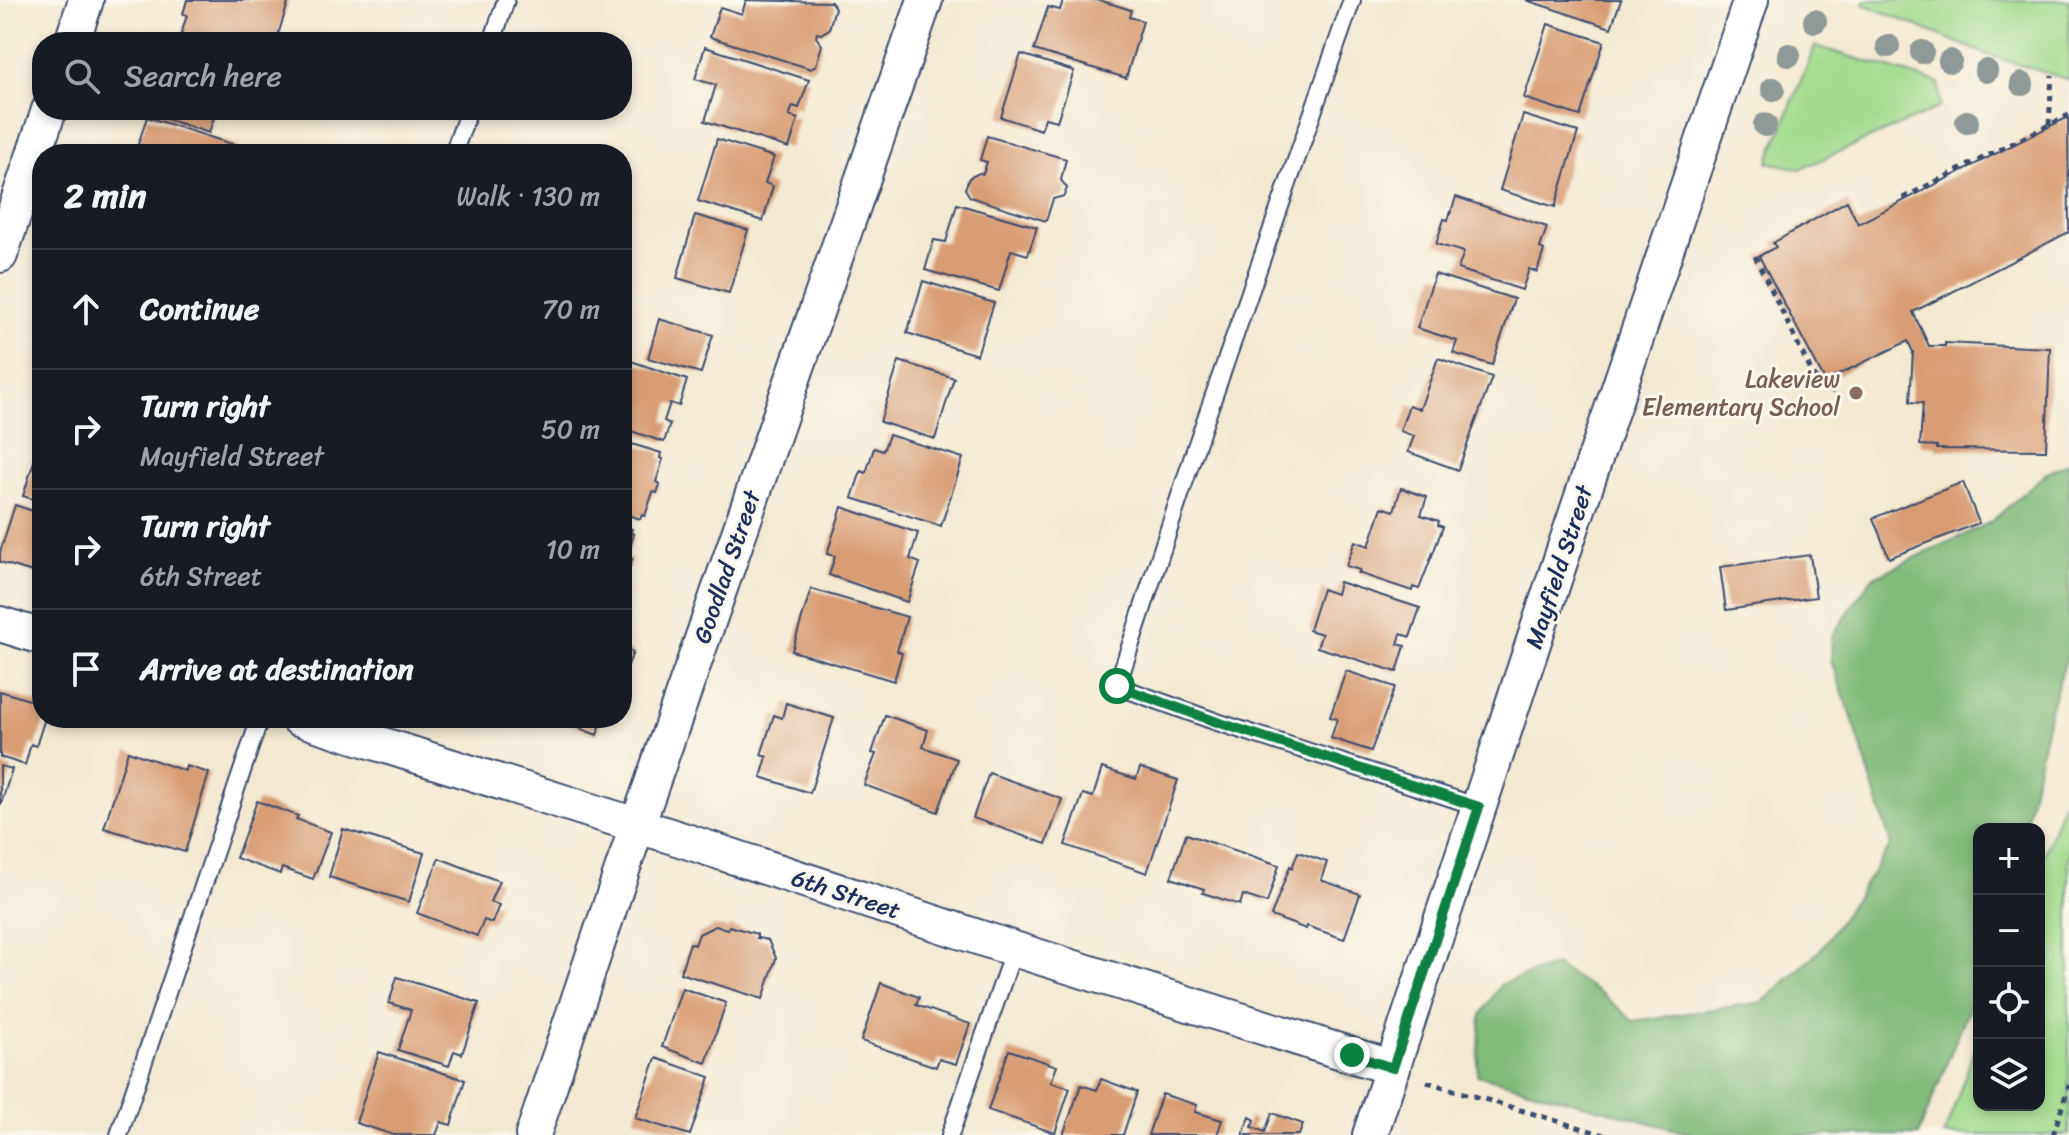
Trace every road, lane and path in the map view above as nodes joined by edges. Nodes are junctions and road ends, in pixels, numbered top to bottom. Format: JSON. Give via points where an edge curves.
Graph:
{"nodes":[{"id":1,"x":86,"y":0,"type":"edge"},
{"id":2,"x":506,"y":0,"type":"edge"},
{"id":3,"x":925,"y":0,"type":"edge"},
{"id":4,"x":1352,"y":0,"type":"edge"},
{"id":5,"x":1751,"y":0,"type":"edge"},
{"id":6,"x":75,"y":32,"type":"edge"},
{"id":7,"x":495,"y":32,"type":"edge"},
{"id":8,"x":2052,"y":75,"type":"dead end"},
{"id":9,"x":2069,"y":115,"type":"edge"},
{"id":10,"x":46,"y":120,"type":"edge"},
{"id":11,"x":465,"y":120,"type":"edge"},
{"id":12,"x":2049,"y":125,"type":"junction"},
{"id":13,"x":38,"y":144,"type":"edge"},
{"id":14,"x":457,"y":144,"type":"edge"},
{"id":15,"x":32,"y":160,"type":"edge"},
{"id":16,"x":1903,"y":198,"type":"dead end"},
{"id":17,"x":0,"y":255,"type":"edge"},
{"id":18,"x":1755,"y":256,"type":"dead end"},
{"id":19,"x":1834,"y":392,"type":"dead end"},
{"id":20,"x":0,"y":624,"type":"edge"},
{"id":21,"x":32,"y":634,"type":"edge"},
{"id":22,"x":257,"y":728,"type":"edge"},
{"id":23,"x":329,"y":728,"type":"edge"},
{"id":24,"x":1479,"y":807,"type":"junction"},
{"id":25,"x":637,"y":826,"type":"junction"},
{"id":26,"x":1014,"y":949,"type":"junction"},
{"id":27,"x":1393,"y":1068,"type":"junction"},
{"id":28,"x":1427,"y":1082,"type":"dead end"},
{"id":29,"x":2069,"y":1085,"type":"edge"},
{"id":30,"x":119,"y":1135,"type":"edge"},
{"id":31,"x":533,"y":1135,"type":"edge"},
{"id":32,"x":950,"y":1135,"type":"edge"},
{"id":33,"x":1370,"y":1135,"type":"edge"},
{"id":34,"x":1604,"y":1135,"type":"edge"},
{"id":35,"x":2053,"y":1135,"type":"edge"}],
"edges":[{"from":1,"to":6,"type":"street"},
{"from":2,"to":7,"type":"lane"},
{"from":3,"to":25,"type":"street","name":"Goodlad Street"},
{"from":4,"to":24,"type":"lane","via":[[1117,686]]},
{"from":5,"to":24,"type":"street","name":"Mayfield Street"},
{"from":8,"to":12,"type":"path"},
{"from":9,"to":12,"type":"path"},
{"from":10,"to":13,"type":"street"},
{"from":11,"to":14,"type":"lane"},
{"from":12,"to":16,"type":"path"},
{"from":15,"to":17,"type":"street"},
{"from":18,"to":19,"type":"path","via":[[1814,377]]},
{"from":20,"to":21,"type":"street"},
{"from":22,"to":30,"type":"lane"},
{"from":23,"to":25,"type":"street","name":"6th Street"},
{"from":24,"to":27,"type":"street","name":"Mayfield Street"},
{"from":25,"to":26,"type":"street","name":"6th Street"},
{"from":25,"to":31,"type":"street","name":"Goodlad Street"},
{"from":26,"to":27,"type":"street","name":"6th Street"},
{"from":26,"to":32,"type":"lane"},
{"from":27,"to":33,"type":"street","name":"Mayfield Street"},
{"from":28,"to":34,"type":"path"},
{"from":29,"to":35,"type":"path"}]}
